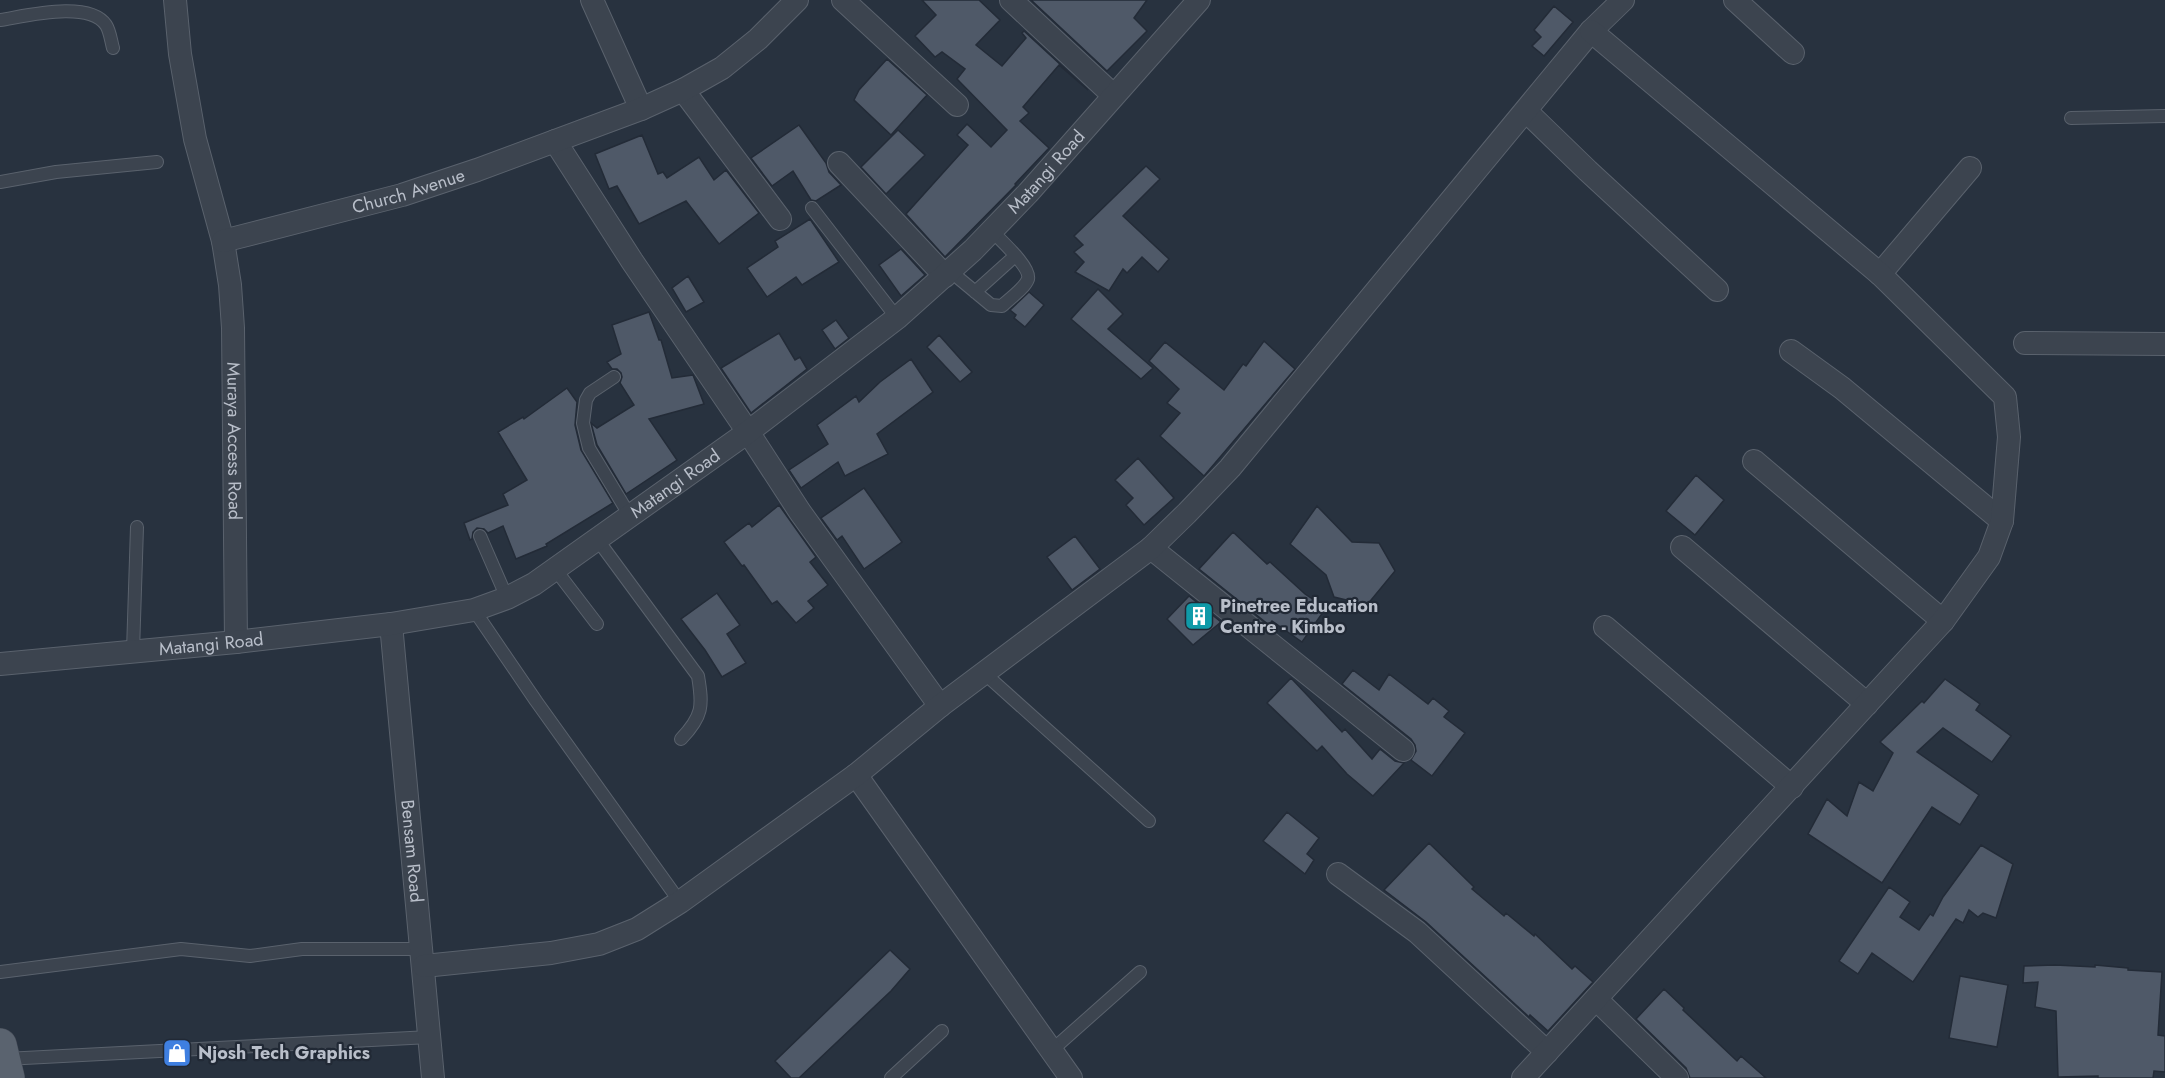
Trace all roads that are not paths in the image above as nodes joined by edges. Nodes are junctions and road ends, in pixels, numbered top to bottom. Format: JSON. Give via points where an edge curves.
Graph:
{"nodes":[{"id":1,"x":175,"y":0,"type":"edge"},
{"id":2,"x":592,"y":0,"type":"edge"},
{"id":3,"x":796,"y":0,"type":"edge"},
{"id":4,"x":843,"y":0,"type":"edge"},
{"id":5,"x":1011,"y":0,"type":"edge"},
{"id":6,"x":1199,"y":0,"type":"edge"},
{"id":7,"x":1623,"y":0,"type":"edge"},
{"id":8,"x":1735,"y":0,"type":"edge"},
{"id":9,"x":0,"y":20,"type":"edge"},
{"id":10,"x":1592,"y":31,"type":"junction"},
{"id":11,"x":113,"y":48,"type":"dead end"},
{"id":12,"x":1792,"y":52,"type":"dead end"},
{"id":13,"x":683,"y":90,"type":"junction"},
{"id":14,"x":1113,"y":95,"type":"junction"},
{"id":15,"x":957,"y":105,"type":"dead end"},
{"id":16,"x":641,"y":109,"type":"junction"},
{"id":17,"x":1526,"y":111,"type":"junction"},
{"id":18,"x":2165,"y":116,"type":"edge"},
{"id":19,"x":2071,"y":118,"type":"dead end"},
{"id":20,"x":555,"y":141,"type":"junction"},
{"id":21,"x":157,"y":162,"type":"dead end"},
{"id":22,"x":839,"y":163,"type":"dead end"},
{"id":23,"x":1970,"y":168,"type":"dead end"},
{"id":24,"x":0,"y":182,"type":"edge"},
{"id":25,"x":812,"y":208,"type":"dead end"},
{"id":26,"x":780,"y":219,"type":"dead end"},
{"id":27,"x":992,"y":231,"type":"junction"},
{"id":28,"x":223,"y":241,"type":"junction"},
{"id":29,"x":1015,"y":256,"type":"junction"},
{"id":30,"x":947,"y":274,"type":"junction"},
{"id":31,"x":1880,"y":274,"type":"junction"},
{"id":32,"x":1717,"y":290,"type":"dead end"},
{"id":33,"x":975,"y":292,"type":"junction"},
{"id":34,"x":897,"y":318,"type":"junction"},
{"id":35,"x":2025,"y":343,"type":"dead end"},
{"id":36,"x":2165,"y":344,"type":"edge"},
{"id":37,"x":1791,"y":351,"type":"dead end"},
{"id":38,"x":614,"y":377,"type":"dead end"},
{"id":39,"x":748,"y":432,"type":"junction"},
{"id":40,"x":1754,"y":460,"type":"dead end"},
{"id":41,"x":630,"y":516,"type":"junction"},
{"id":42,"x":2002,"y":520,"type":"junction"},
{"id":43,"x":136,"y":527,"type":"dead end"},
{"id":44,"x":480,"y":536,"type":"dead end"},
{"id":45,"x":597,"y":539,"type":"junction"},
{"id":46,"x":1682,"y":547,"type":"dead end"},
{"id":47,"x":1151,"y":548,"type":"junction"},
{"id":48,"x":555,"y":569,"type":"junction"},
{"id":49,"x":507,"y":598,"type":"junction"},
{"id":50,"x":474,"y":610,"type":"junction"},
{"id":51,"x":1942,"y":621,"type":"junction"},
{"id":52,"x":391,"y":624,"type":"junction"},
{"id":53,"x":597,"y":624,"type":"dead end"},
{"id":54,"x":1605,"y":627,"type":"dead end"},
{"id":55,"x":236,"y":642,"type":"junction"},
{"id":56,"x":133,"y":651,"type":"junction"},
{"id":57,"x":0,"y":664,"type":"edge"},
{"id":58,"x":984,"y":673,"type":"junction"},
{"id":59,"x":1867,"y":704,"type":"junction"},
{"id":60,"x":940,"y":706,"type":"junction"},
{"id":61,"x":681,"y":739,"type":"dead end"},
{"id":62,"x":1402,"y":750,"type":"dead end"},
{"id":63,"x":856,"y":775,"type":"junction"},
{"id":64,"x":1792,"y":787,"type":"junction"},
{"id":65,"x":1149,"y":820,"type":"dead end"},
{"id":66,"x":1338,"y":874,"type":"dead end"},
{"id":67,"x":680,"y":902,"type":"junction"},
{"id":68,"x":423,"y":958,"type":"junction"},
{"id":69,"x":0,"y":972,"type":"edge"},
{"id":70,"x":1140,"y":972,"type":"dead end"},
{"id":71,"x":1596,"y":999,"type":"junction"},
{"id":72,"x":942,"y":1031,"type":"dead end"},
{"id":73,"x":430,"y":1038,"type":"junction"},
{"id":74,"x":1051,"y":1052,"type":"junction"},
{"id":75,"x":1547,"y":1052,"type":"junction"},
{"id":76,"x":4,"y":1061,"type":"edge"},
{"id":77,"x":433,"y":1078,"type":"edge"},
{"id":78,"x":891,"y":1078,"type":"edge"},
{"id":79,"x":1071,"y":1078,"type":"edge"},
{"id":80,"x":1523,"y":1078,"type":"edge"},
{"id":81,"x":1677,"y":1078,"type":"edge"}],
"edges":[{"from":1,"to":28,"type":"street","via":[[195,139]]},
{"from":2,"to":16,"type":"street"},
{"from":3,"to":13,"type":"street","name":"Church Avenue","via":[[758,39],[722,68]]},
{"from":4,"to":15,"type":"street"},
{"from":5,"to":14,"type":"street"},
{"from":6,"to":14,"type":"street","name":"Matangi Road"},
{"from":7,"to":10,"type":"street"},
{"from":8,"to":12,"type":"street"},
{"from":9,"to":11,"type":"lane","via":[[78,10],[106,25]]},
{"from":10,"to":17,"type":"street"},
{"from":10,"to":31,"type":"street"},
{"from":13,"to":16,"type":"street","name":"Church Avenue"},
{"from":13,"to":26,"type":"street"},
{"from":14,"to":27,"type":"street","name":"Matangi Road"},
{"from":16,"to":20,"type":"street","name":"Church Avenue"},
{"from":17,"to":32,"type":"street"},
{"from":17,"to":47,"type":"street","via":[[1230,468]]},
{"from":18,"to":19,"type":"lane"},
{"from":20,"to":28,"type":"street","name":"Church Avenue","via":[[402,195]]},
{"from":20,"to":39,"type":"street"},
{"from":21,"to":24,"type":"lane"},
{"from":22,"to":30,"type":"street"},
{"from":23,"to":31,"type":"street"},
{"from":25,"to":34,"type":"lane"},
{"from":27,"to":29,"type":"lane"},
{"from":27,"to":30,"type":"street","name":"Matangi Road"},
{"from":28,"to":55,"type":"street","name":"Muraya Access Road","via":[[233,328]]},
{"from":29,"to":33,"type":"lane"},
{"from":29,"to":33,"type":"lane","via":[[1029,276],[1002,306],[991,305]]},
{"from":30,"to":33,"type":"lane"},
{"from":30,"to":34,"type":"street","name":"Matangi Road"},
{"from":31,"to":42,"type":"street","via":[[2005,396],[2009,437]]},
{"from":34,"to":39,"type":"street","name":"Matangi Road"},
{"from":35,"to":36,"type":"street"},
{"from":37,"to":42,"type":"street","via":[[1842,388]]},
{"from":38,"to":41,"type":"lane","via":[[590,393],[584,423],[589,448]]},
{"from":39,"to":41,"type":"street","name":"Matangi Road"},
{"from":39,"to":60,"type":"street","via":[[800,512]]},
{"from":40,"to":51,"type":"street"},
{"from":41,"to":45,"type":"street","name":"Matangi Road"},
{"from":42,"to":51,"type":"street","via":[[1989,557]]},
{"from":43,"to":56,"type":"lane"},
{"from":44,"to":49,"type":"lane"},
{"from":45,"to":48,"type":"street","name":"Matangi Road"},
{"from":45,"to":61,"type":"lane","via":[[698,676],[702,699],[695,724]]},
{"from":46,"to":59,"type":"street"},
{"from":47,"to":58,"type":"street"},
{"from":47,"to":62,"type":"street"},
{"from":48,"to":49,"type":"street","name":"Matangi Road"},
{"from":48,"to":53,"type":"lane"},
{"from":49,"to":50,"type":"street","name":"Matangi Road"},
{"from":50,"to":52,"type":"street","name":"Matangi Road"},
{"from":50,"to":67,"type":"lane"},
{"from":51,"to":59,"type":"street"},
{"from":52,"to":55,"type":"street","name":"Matangi Road"},
{"from":52,"to":68,"type":"street","name":"Bensam Road"},
{"from":54,"to":64,"type":"street"},
{"from":55,"to":56,"type":"street","name":"Matangi Road"},
{"from":56,"to":57,"type":"street","name":"Matangi Road"},
{"from":58,"to":60,"type":"street"},
{"from":58,"to":65,"type":"lane"},
{"from":59,"to":64,"type":"street"},
{"from":60,"to":63,"type":"street"},
{"from":63,"to":67,"type":"street"},
{"from":63,"to":74,"type":"street"},
{"from":64,"to":71,"type":"street"},
{"from":66,"to":75,"type":"street","via":[[1417,932]]},
{"from":67,"to":68,"type":"street","via":[[637,929],[599,944],[550,953]]},
{"from":68,"to":69,"type":"lane","via":[[302,949],[250,956],[181,949]]},
{"from":68,"to":73,"type":"street","name":"Bensam Road"},
{"from":70,"to":74,"type":"lane"},
{"from":71,"to":75,"type":"street"},
{"from":71,"to":81,"type":"street"},
{"from":72,"to":78,"type":"lane"},
{"from":73,"to":76,"type":"lane"},
{"from":73,"to":77,"type":"street","name":"Bensam Road"},
{"from":74,"to":79,"type":"street"},
{"from":75,"to":80,"type":"street"}]}
